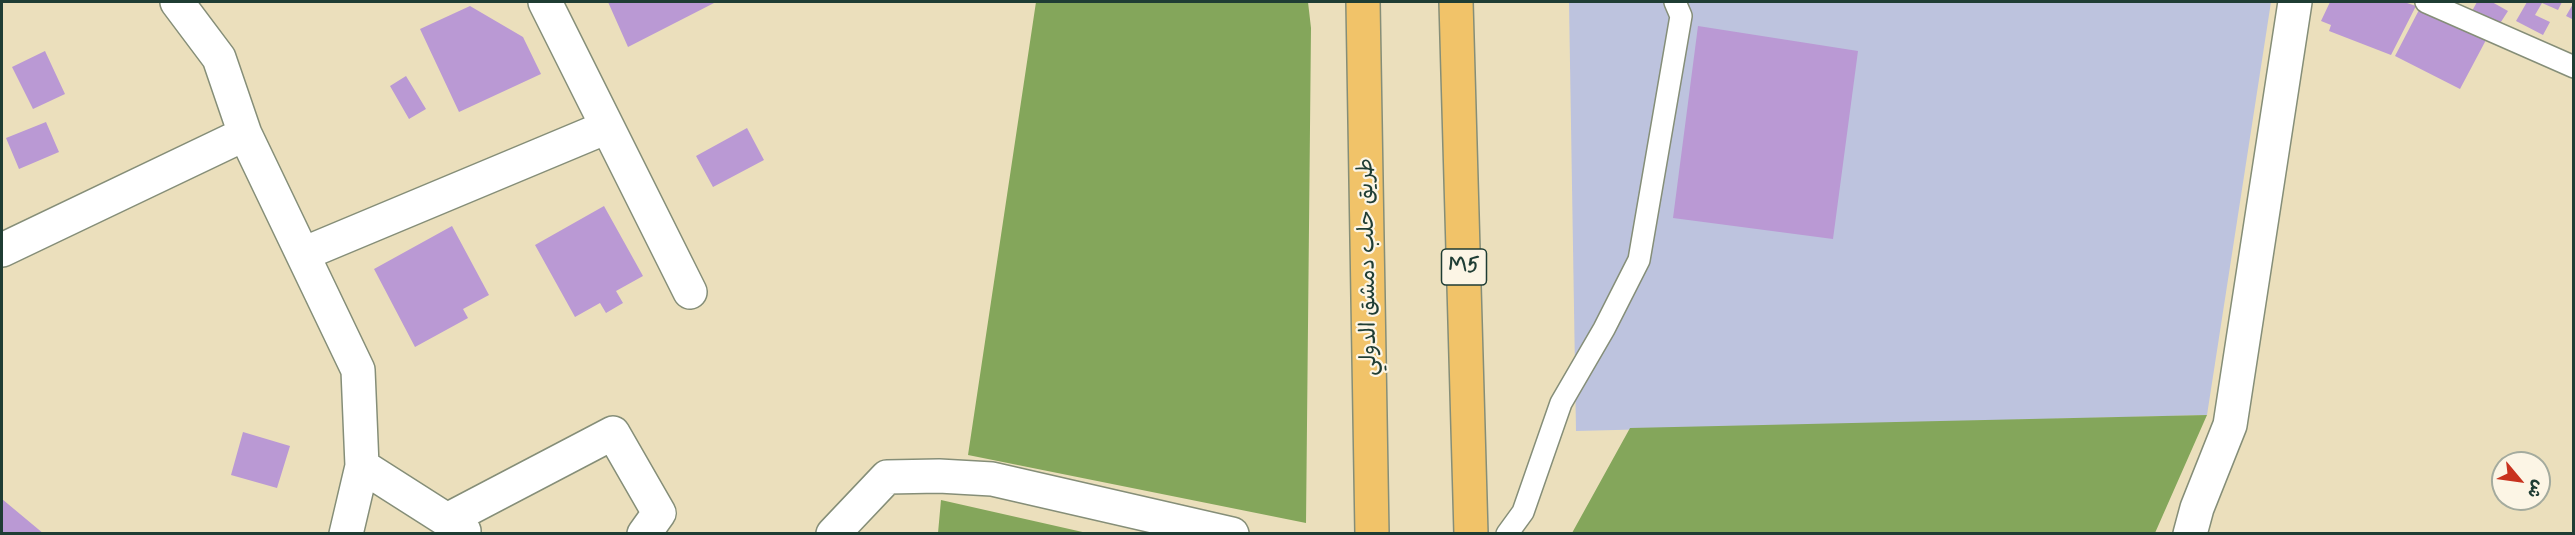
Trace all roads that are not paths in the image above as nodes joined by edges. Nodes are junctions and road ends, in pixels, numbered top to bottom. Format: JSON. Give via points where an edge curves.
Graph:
{"nodes":[{"id":1,"x":177,"y":2,"type":"edge"},
{"id":2,"x":546,"y":2,"type":"edge"},
{"id":3,"x":1363,"y":2,"type":"edge"},
{"id":4,"x":1456,"y":2,"type":"edge"},
{"id":5,"x":1675,"y":2,"type":"edge"},
{"id":6,"x":2295,"y":2,"type":"edge"},
{"id":7,"x":2426,"y":2,"type":"edge"},
{"id":8,"x":2574,"y":67,"type":"edge"},
{"id":9,"x":607,"y":127,"type":"junction"},
{"id":10,"x":245,"y":134,"type":"junction"},
{"id":11,"x":2,"y":250,"type":"edge"},
{"id":12,"x":303,"y":254,"type":"junction"},
{"id":13,"x":690,"y":292,"type":"dead end"},
{"id":14,"x":362,"y":465,"type":"junction"},
{"id":15,"x":457,"y":527,"type":"edge"},
{"id":16,"x":346,"y":534,"type":"edge"},
{"id":17,"x":644,"y":534,"type":"edge"},
{"id":18,"x":833,"y":534,"type":"edge"},
{"id":19,"x":1232,"y":534,"type":"edge"},
{"id":20,"x":1372,"y":534,"type":"edge"},
{"id":21,"x":1471,"y":534,"type":"edge"},
{"id":22,"x":1507,"y":534,"type":"edge"},
{"id":23,"x":2190,"y":534,"type":"edge"}],
"edges":[{"from":1,"to":10,"type":"street","via":[[219,58]]},
{"from":2,"to":9,"type":"street"},
{"from":3,"to":20,"type":"highway","name":"طريق حلب دمشق الدولي"},
{"from":4,"to":21,"type":"highway","number":"M5"},
{"from":5,"to":22,"type":"lane","via":[[1682,16],[1639,260],[1561,403],[1523,512]]},
{"from":6,"to":23,"type":"street","via":[[2230,425]]},
{"from":7,"to":8,"type":"lane"},
{"from":9,"to":12,"type":"street"},
{"from":9,"to":13,"type":"street"},
{"from":10,"to":11,"type":"street"},
{"from":10,"to":12,"type":"street"},
{"from":12,"to":14,"type":"street","via":[[358,370]]},
{"from":14,"to":15,"type":"street"},
{"from":14,"to":16,"type":"street"},
{"from":15,"to":17,"type":"street","via":[[613,433],[659,513]]},
{"from":18,"to":19,"type":"street","via":[[887,477],[939,476],[992,479]]}]}
